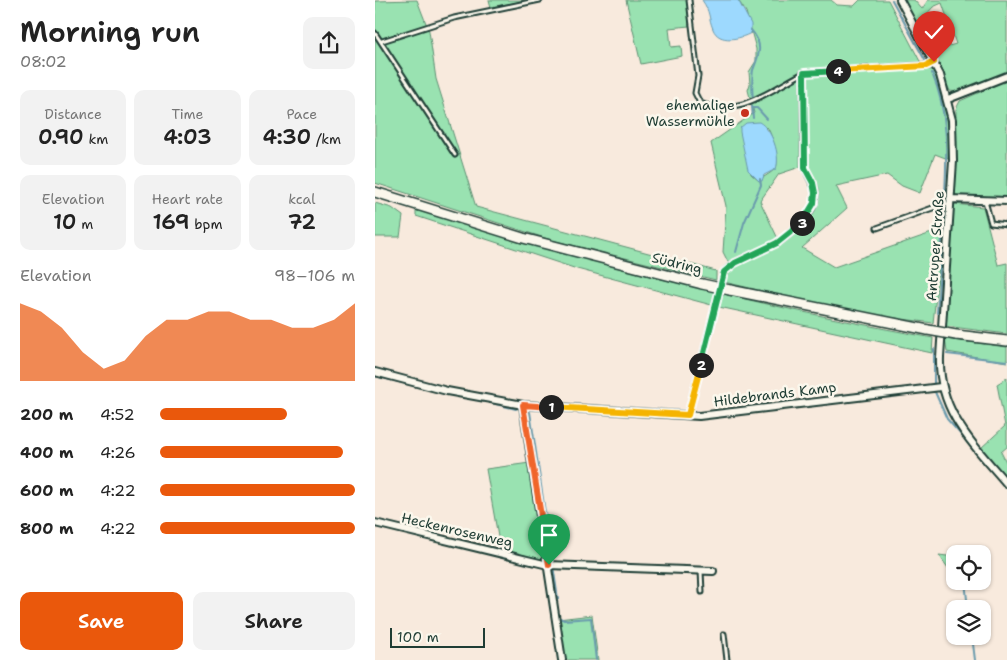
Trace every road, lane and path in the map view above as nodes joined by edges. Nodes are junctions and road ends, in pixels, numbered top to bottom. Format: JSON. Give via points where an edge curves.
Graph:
{"nodes":[{"id":1,"x":540,"y":0,"type":"edge"},
{"id":2,"x":689,"y":0,"type":"edge"},
{"id":3,"x":900,"y":0,"type":"edge"},
{"id":4,"x":375,"y":33,"type":"edge"},
{"id":5,"x":382,"y":42,"type":"junction"},
{"id":6,"x":934,"y":62,"type":"junction"},
{"id":7,"x":804,"y":73,"type":"junction"},
{"id":8,"x":1007,"y":76,"type":"edge"},
{"id":9,"x":948,"y":99,"type":"junction"},
{"id":10,"x":455,"y":155,"type":"dead end"},
{"id":11,"x":375,"y":192,"type":"edge"},
{"id":12,"x":985,"y":200,"type":"junction"},
{"id":13,"x":1007,"y":201,"type":"edge"},
{"id":14,"x":950,"y":202,"type":"junction"},
{"id":15,"x":1007,"y":225,"type":"edge"},
{"id":16,"x":877,"y":228,"type":"dead end"},
{"id":17,"x":1007,"y":342,"type":"edge"},
{"id":18,"x":375,"y":372,"type":"edge"},
{"id":19,"x":941,"y":387,"type":"junction"},
{"id":20,"x":523,"y":405,"type":"junction"},
{"id":21,"x":688,"y":415,"type":"junction"},
{"id":22,"x":1007,"y":484,"type":"edge"},
{"id":23,"x":375,"y":523,"type":"edge"},
{"id":24,"x":549,"y":565,"type":"junction"},
{"id":25,"x":701,"y":571,"type":"junction"},
{"id":26,"x":713,"y":571,"type":"dead end"},
{"id":27,"x":703,"y":592,"type":"dead end"},
{"id":28,"x":724,"y":634,"type":"dead end"},
{"id":29,"x":562,"y":660,"type":"edge"},
{"id":30,"x":727,"y":660,"type":"edge"}],
"edges":[{"from":1,"to":5,"type":"lane","via":[[461,17]]},
{"from":2,"to":7,"type":"lane","via":[[698,76],[695,93],[700,103],[723,107],[748,103]]},
{"from":3,"to":6,"type":"street","name":"Antruper Straße"},
{"from":4,"to":5,"type":"lane"},
{"from":5,"to":10,"type":"lane"},
{"from":6,"to":7,"type":"lane","via":[[926,66]]},
{"from":6,"to":9,"type":"street","name":"Antruper Straße"},
{"from":7,"to":21,"type":"lane","via":[[805,168],[813,183],[814,203],[802,223],[784,238],[724,272]]},
{"from":8,"to":9,"type":"street"},
{"from":9,"to":14,"type":"street","name":"Antruper Straße","via":[[954,138]]},
{"from":11,"to":17,"type":"main road","name":"Südring","bridge":true,"via":[[523,238],[703,284],[929,330]]},
{"from":12,"to":13,"type":"street"},
{"from":12,"to":14,"type":"street"},
{"from":12,"to":15,"type":"lane","via":[[991,223]]},
{"from":14,"to":16,"type":"lane"},
{"from":14,"to":19,"type":"street","name":"Antruper Straße"},
{"from":18,"to":20,"type":"street","name":"Hildebrands Kamp","via":[[447,391]]},
{"from":19,"to":21,"type":"street","name":"Hildebrands Kamp"},
{"from":19,"to":22,"type":"street","name":"Antruper Straße","via":[[954,417]]},
{"from":20,"to":21,"type":"street","name":"Hildebrands Kamp"},
{"from":20,"to":24,"type":"street"},
{"from":23,"to":24,"type":"street","name":"Heckenrosenweg"},
{"from":24,"to":25,"type":"street","name":"Heckenrosenweg"},
{"from":24,"to":29,"type":"street"},
{"from":25,"to":26,"type":"street","name":"Heckenrosenweg"},
{"from":25,"to":27,"type":"lane"},
{"from":28,"to":30,"type":"lane"}]}
